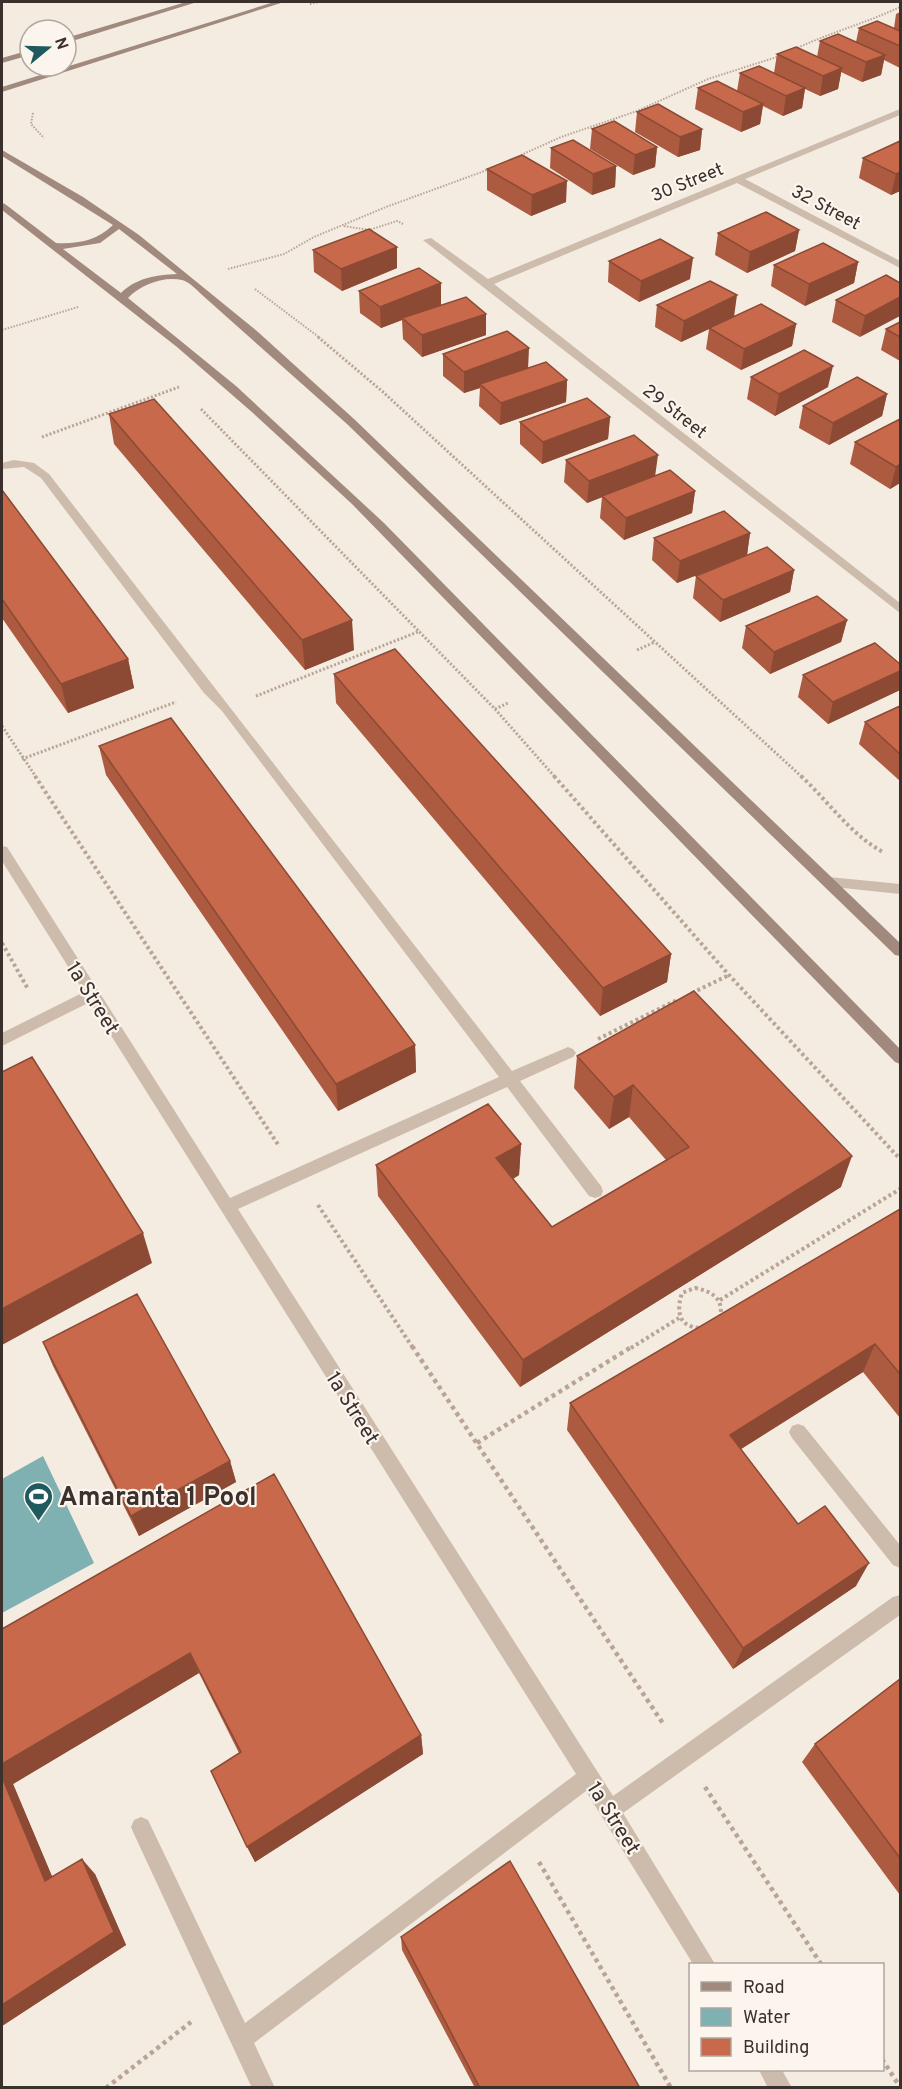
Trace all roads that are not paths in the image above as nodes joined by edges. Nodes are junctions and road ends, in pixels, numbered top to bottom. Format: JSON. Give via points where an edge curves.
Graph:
{"nodes":[{"id":1,"x":193,"y":2,"type":"edge"},
{"id":2,"x":280,"y":2,"type":"edge"},
{"id":3,"x":78,"y":37,"type":"edge"},
{"id":4,"x":18,"y":56,"type":"edge"},
{"id":5,"x":2,"y":61,"type":"edge"},
{"id":6,"x":2,"y":90,"type":"edge"},
{"id":7,"x":900,"y":112,"type":"edge"},
{"id":8,"x":2,"y":153,"type":"edge"},
{"id":9,"x":737,"y":179,"type":"junction"},
{"id":10,"x":2,"y":206,"type":"edge"},
{"id":11,"x":118,"y":225,"type":"junction"},
{"id":12,"x":428,"y":240,"type":"road end"},
{"id":13,"x":52,"y":246,"type":"junction"},
{"id":14,"x":900,"y":265,"type":"edge"},
{"id":15,"x":186,"y":277,"type":"junction"},
{"id":16,"x":487,"y":283,"type":"junction"},
{"id":17,"x":121,"y":299,"type":"junction"},
{"id":18,"x":2,"y":466,"type":"edge"},
{"id":19,"x":900,"y":609,"type":"edge"},
{"id":20,"x":2,"y":852,"type":"edge"},
{"id":21,"x":829,"y":882,"type":"junction"},
{"id":22,"x":900,"y":889,"type":"edge"},
{"id":23,"x":900,"y":951,"type":"edge"},
{"id":24,"x":91,"y":995,"type":"junction"},
{"id":25,"x":2,"y":1040,"type":"edge"},
{"id":26,"x":568,"y":1053,"type":"road end"},
{"id":27,"x":900,"y":1058,"type":"edge"},
{"id":28,"x":508,"y":1080,"type":"junction"},
{"id":29,"x":595,"y":1191,"type":"dead end"},
{"id":30,"x":226,"y":1207,"type":"junction"},
{"id":31,"x":798,"y":1432,"type":"edge"},
{"id":32,"x":900,"y":1559,"type":"edge"},
{"id":33,"x":900,"y":1604,"type":"edge"},
{"id":34,"x":588,"y":1777,"type":"junction"},
{"id":35,"x":610,"y":1810,"type":"junction"},
{"id":36,"x":141,"y":1827,"type":"dead end"},
{"id":37,"x":704,"y":1963,"type":"edge"},
{"id":38,"x":241,"y":2039,"type":"junction"},
{"id":39,"x":771,"y":2071,"type":"edge"},
{"id":40,"x":264,"y":2088,"type":"edge"},
{"id":41,"x":781,"y":2088,"type":"edge"}],
"edges":[{"from":1,"to":3,"type":"street"},
{"from":2,"to":6,"type":"street"},
{"from":4,"to":5,"type":"street"},
{"from":7,"to":9,"type":"street","name":"30 Street"},
{"from":8,"to":11,"type":"street"},
{"from":9,"to":14,"type":"street","name":"32 Street"},
{"from":9,"to":16,"type":"street","name":"30 Street"},
{"from":10,"to":13,"type":"street"},
{"from":11,"to":13,"type":"street","via":[[101,240],[69,247]]},
{"from":11,"to":15,"type":"street"},
{"from":12,"to":16,"type":"street","name":"29 Street"},
{"from":13,"to":17,"type":"street"},
{"from":15,"to":17,"type":"street","via":[[170,276],[139,284]]},
{"from":15,"to":21,"type":"street","via":[[338,410]]},
{"from":16,"to":19,"type":"street","name":"29 Street"},
{"from":17,"to":27,"type":"street","via":[[244,398],[372,518]]},
{"from":18,"to":28,"type":"street","via":[[16,462],[35,467],[45,476]]},
{"from":20,"to":24,"type":"street","name":"1a Street"},
{"from":21,"to":22,"type":"street"},
{"from":21,"to":23,"type":"street"},
{"from":24,"to":25,"type":"street"},
{"from":24,"to":30,"type":"street","name":"1a Street"},
{"from":26,"to":28,"type":"street"},
{"from":28,"to":29,"type":"street"},
{"from":28,"to":30,"type":"street"},
{"from":30,"to":34,"type":"street","name":"1a Street"},
{"from":31,"to":32,"type":"street"},
{"from":33,"to":35,"type":"street"},
{"from":34,"to":35,"type":"street","name":"1a Street"},
{"from":34,"to":38,"type":"street"},
{"from":35,"to":37,"type":"street","name":"1a Street"},
{"from":36,"to":38,"type":"street"},
{"from":38,"to":40,"type":"street"},
{"from":39,"to":41,"type":"street"}]}
